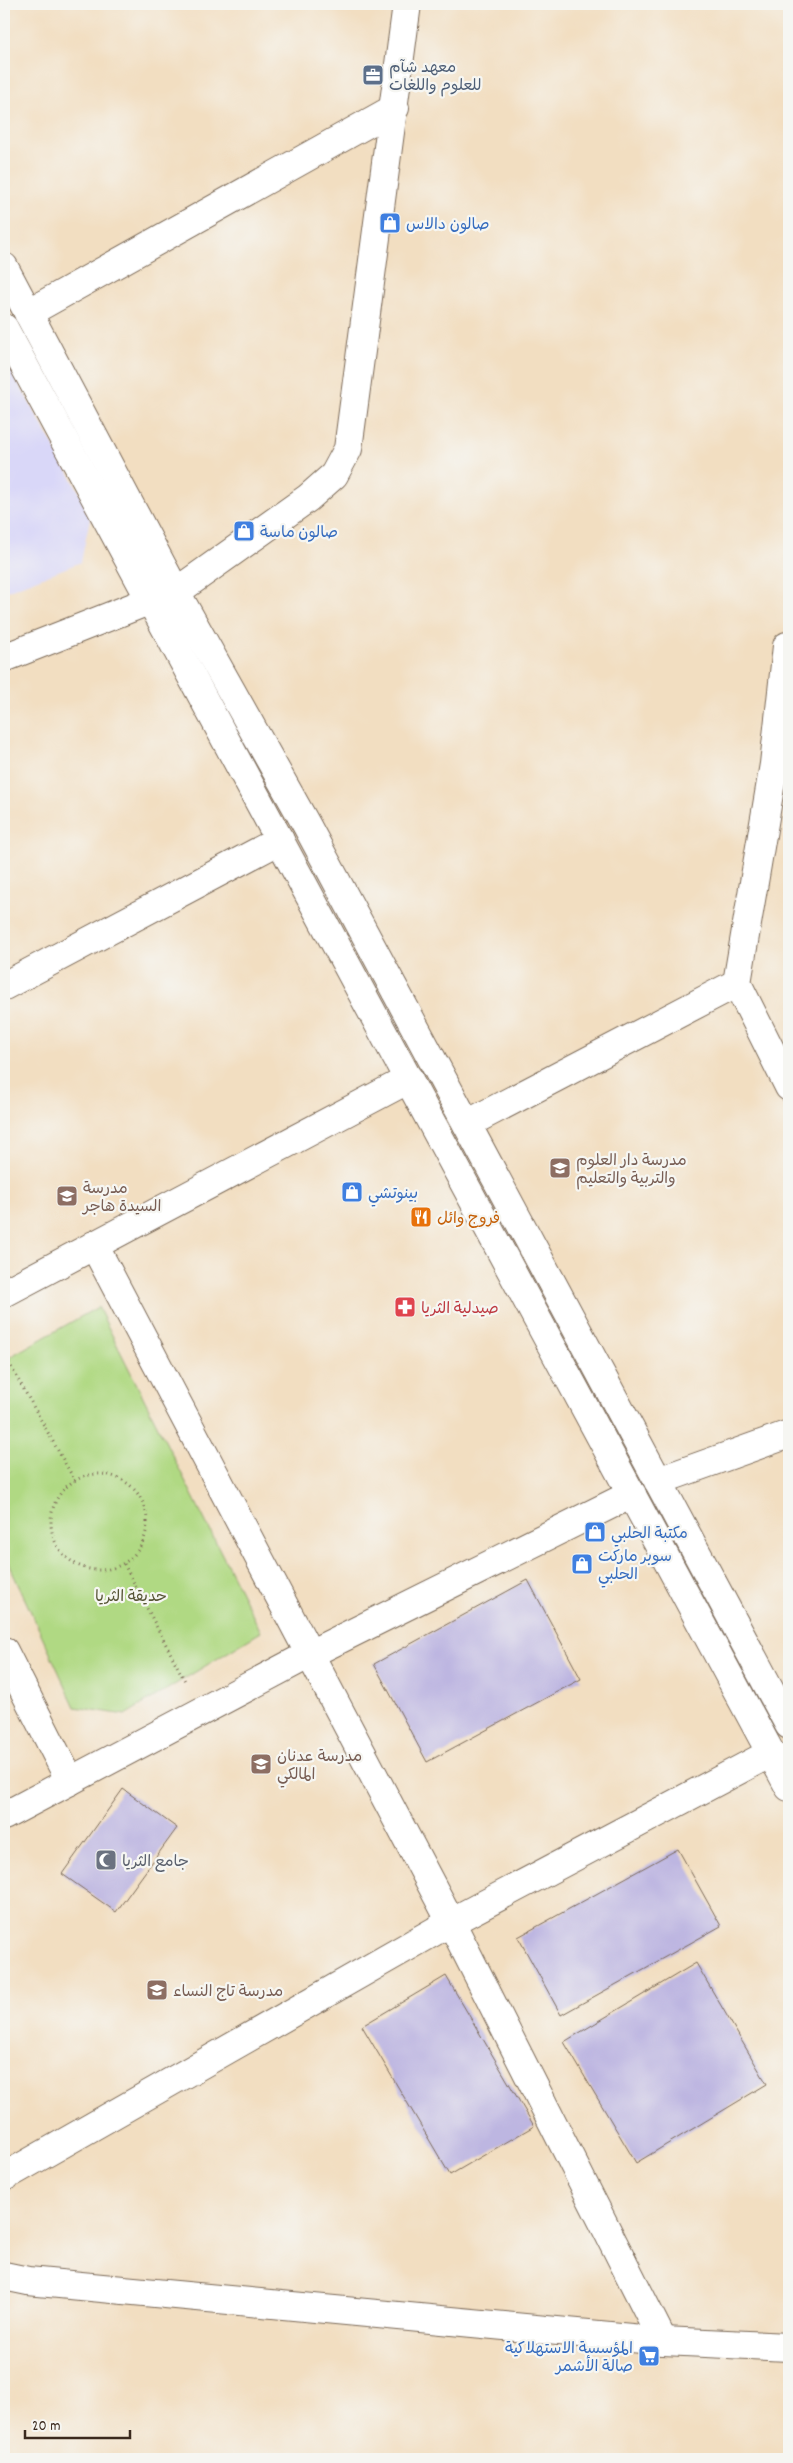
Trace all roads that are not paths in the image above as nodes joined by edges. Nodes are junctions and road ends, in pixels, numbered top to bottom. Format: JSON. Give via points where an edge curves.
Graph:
{"nodes":[{"id":1,"x":407,"y":4,"type":"edge"},
{"id":2,"x":394,"y":108,"type":"junction"},
{"id":3,"x":4,"y":267,"type":"edge"},
{"id":4,"x":28,"y":313,"type":"junction"},
{"id":5,"x":4,"y":328,"type":"edge"},
{"id":6,"x":163,"y":596,"type":"junction"},
{"id":7,"x":787,"y":646,"type":"dead end"},
{"id":8,"x":4,"y":658,"type":"edge"},
{"id":9,"x":782,"y":764,"type":"edge"},
{"id":10,"x":280,"y":840,"type":"junction"},
{"id":11,"x":737,"y":983,"type":"junction"},
{"id":12,"x":4,"y":986,"type":"edge"},
{"id":13,"x":409,"y":1079,"type":"junction"},
{"id":14,"x":789,"y":1086,"type":"edge"},
{"id":15,"x":467,"y":1124,"type":"junction"},
{"id":16,"x":94,"y":1245,"type":"junction"},
{"id":17,"x":4,"y":1293,"type":"edge"},
{"id":18,"x":789,"y":1434,"type":"edge"},
{"id":19,"x":658,"y":1481,"type":"junction"},
{"id":20,"x":632,"y":1494,"type":"junction"},
{"id":21,"x":4,"y":1651,"type":"edge"},
{"id":22,"x":310,"y":1654,"type":"junction"},
{"id":23,"x":789,"y":1726,"type":"edge"},
{"id":24,"x":770,"y":1753,"type":"junction"},
{"id":25,"x":70,"y":1781,"type":"junction"},
{"id":26,"x":789,"y":1788,"type":"edge"},
{"id":27,"x":4,"y":1816,"type":"edge"},
{"id":28,"x":451,"y":1922,"type":"junction"},
{"id":29,"x":4,"y":2177,"type":"edge"},
{"id":30,"x":4,"y":2276,"type":"edge"},
{"id":31,"x":663,"y":2341,"type":"junction"},
{"id":32,"x":789,"y":2347,"type":"edge"}],
"edges":[{"from":1,"to":2,"type":"street"},
{"from":2,"to":4,"type":"street"},
{"from":2,"to":6,"type":"street","via":[[348,448],[334,475],[308,498]]},
{"from":3,"to":4,"type":"street"},
{"from":4,"to":6,"type":"street"},
{"from":5,"to":6,"type":"street"},
{"from":6,"to":8,"type":"street"},
{"from":6,"to":10,"type":"street"},
{"from":6,"to":15,"type":"street","via":[[306,826]]},
{"from":7,"to":9,"type":"street"},
{"from":9,"to":11,"type":"street"},
{"from":10,"to":12,"type":"street"},
{"from":10,"to":13,"type":"street"},
{"from":11,"to":14,"type":"street"},
{"from":11,"to":15,"type":"street"},
{"from":13,"to":16,"type":"street"},
{"from":13,"to":20,"type":"street"},
{"from":15,"to":19,"type":"street"},
{"from":16,"to":17,"type":"street"},
{"from":16,"to":22,"type":"street"},
{"from":18,"to":19,"type":"street"},
{"from":19,"to":23,"type":"street"},
{"from":20,"to":22,"type":"street"},
{"from":20,"to":24,"type":"street"},
{"from":21,"to":25,"type":"street"},
{"from":22,"to":25,"type":"street"},
{"from":22,"to":28,"type":"street"},
{"from":24,"to":26,"type":"street"},
{"from":24,"to":28,"type":"street"},
{"from":25,"to":27,"type":"street"},
{"from":28,"to":29,"type":"street"},
{"from":28,"to":31,"type":"street"},
{"from":30,"to":31,"type":"street","via":[[38,2282]]},
{"from":31,"to":32,"type":"street"}]}
